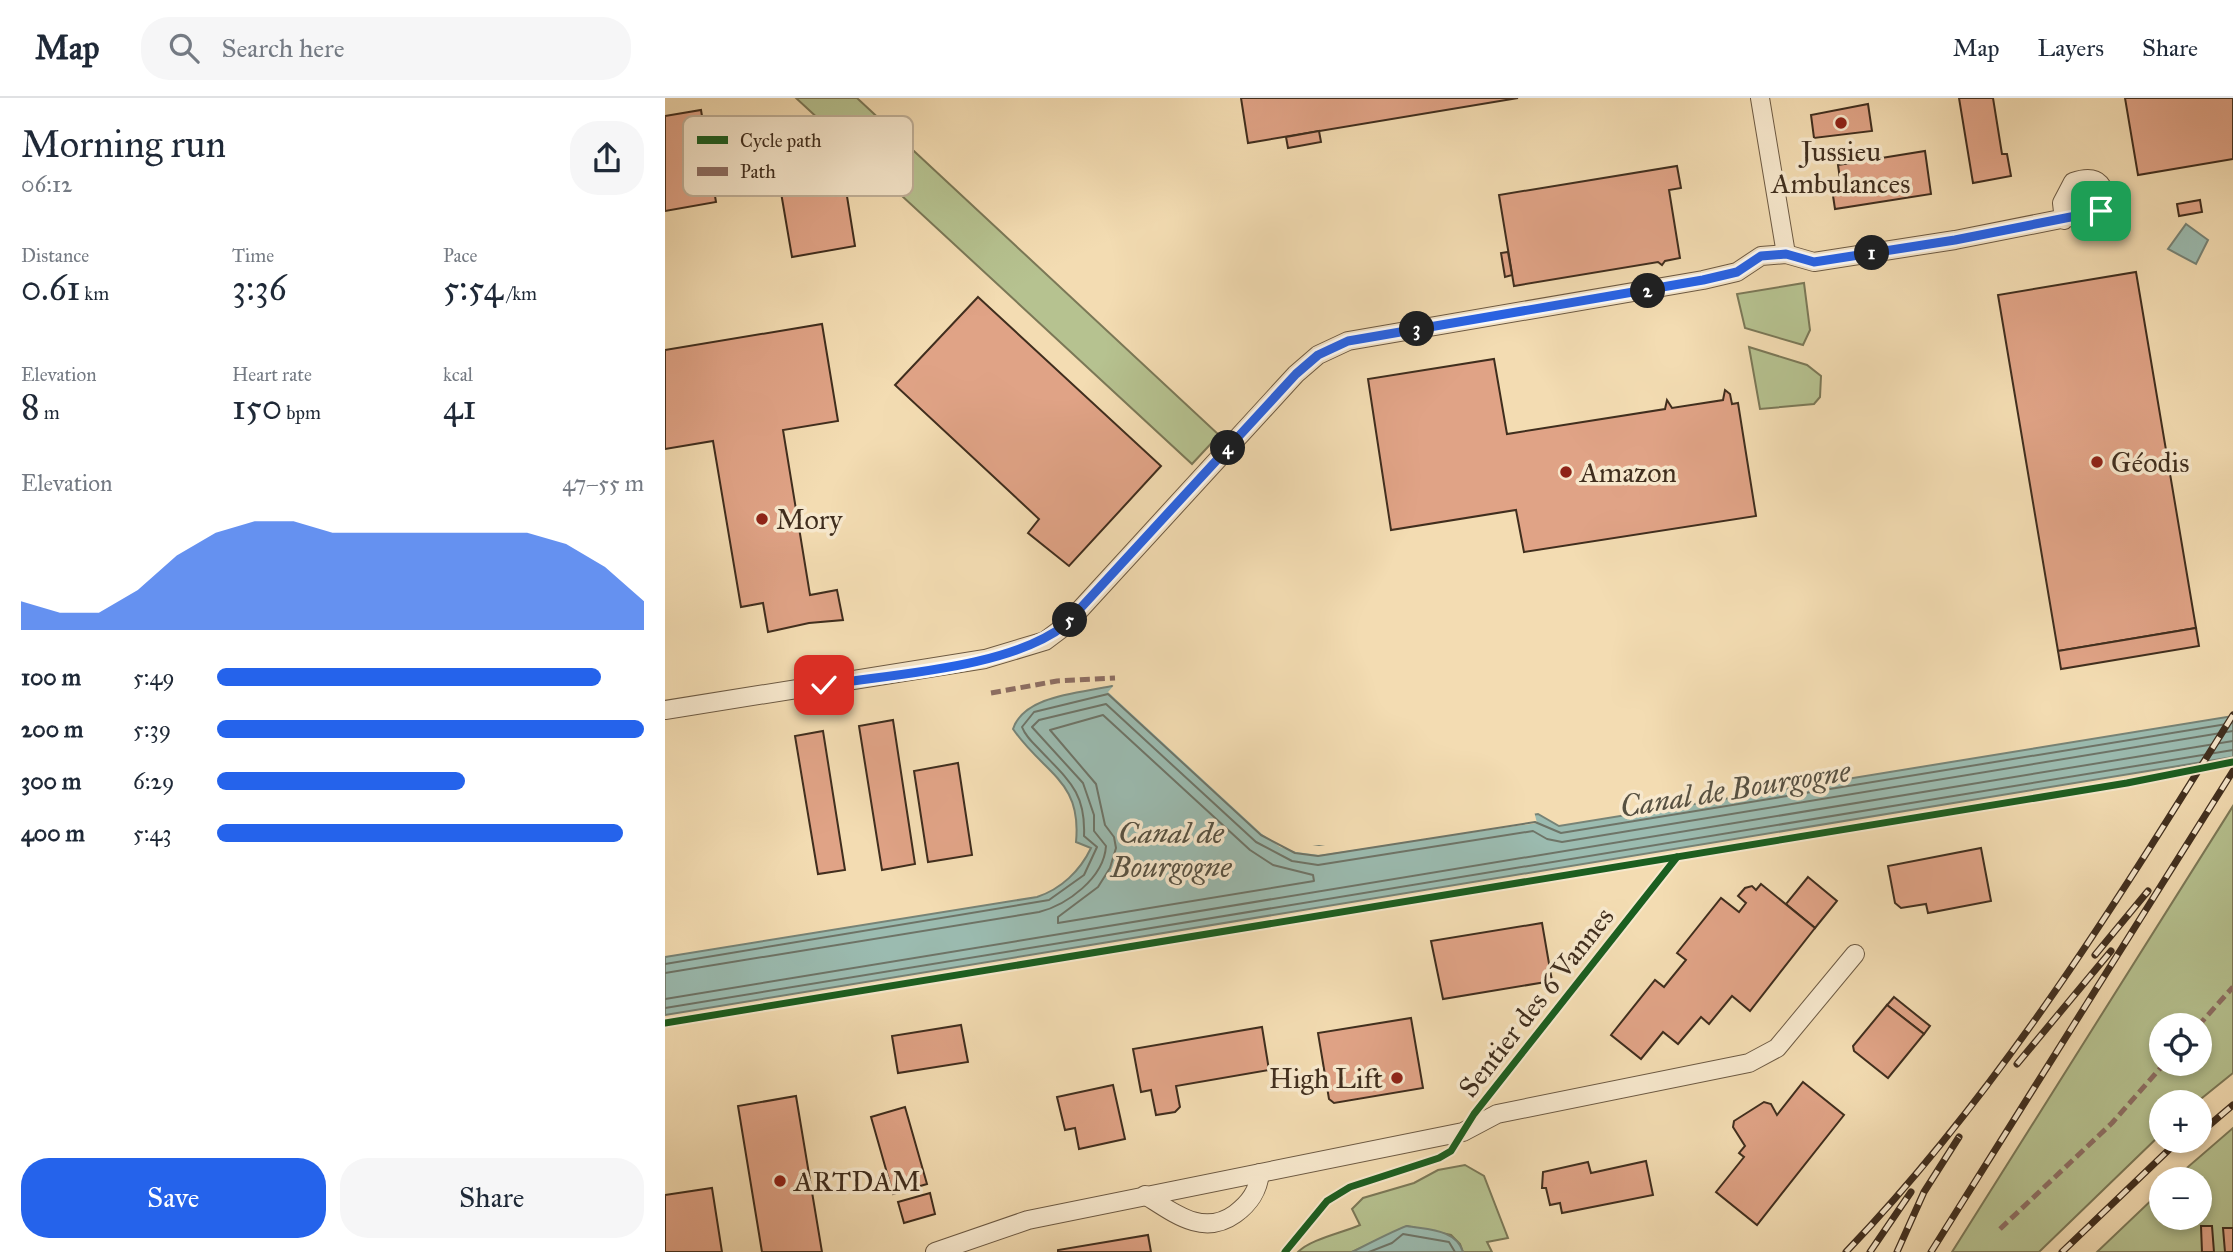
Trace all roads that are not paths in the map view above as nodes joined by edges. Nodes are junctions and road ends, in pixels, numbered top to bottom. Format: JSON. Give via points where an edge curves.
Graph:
{"nodes":[{"id":1,"x":1761,"y":98,"type":"edge"},
{"id":2,"x":2064,"y":220,"type":"dead end"},
{"id":3,"x":1786,"y":254,"type":"junction"},
{"id":4,"x":665,"y":710,"type":"edge"},
{"id":5,"x":1854,"y":954,"type":"dead end"},
{"id":6,"x":1260,"y":1173,"type":"junction"},
{"id":7,"x":1145,"y":1195,"type":"junction"},
{"id":8,"x":935,"y":1252,"type":"edge"}],
"edges":[{"from":1,"to":3,"type":"street"},
{"from":2,"to":3,"type":"street","via":[[1814,262]]},
{"from":3,"to":4,"type":"street","via":[[1761,256],[1737,272],[1691,283],[1348,341],[1318,355],[1296,374],[1065,625],[1045,641],[985,659]]},
{"from":5,"to":6,"type":"street","via":[[1777,1048],[1749,1063],[1497,1114],[1464,1132]]},
{"from":6,"to":7,"type":"street"},
{"from":6,"to":7,"type":"street","via":[[1258,1190],[1224,1222],[1205,1225],[1180,1217]]},
{"from":7,"to":8,"type":"street","via":[[1028,1220]]}]}
